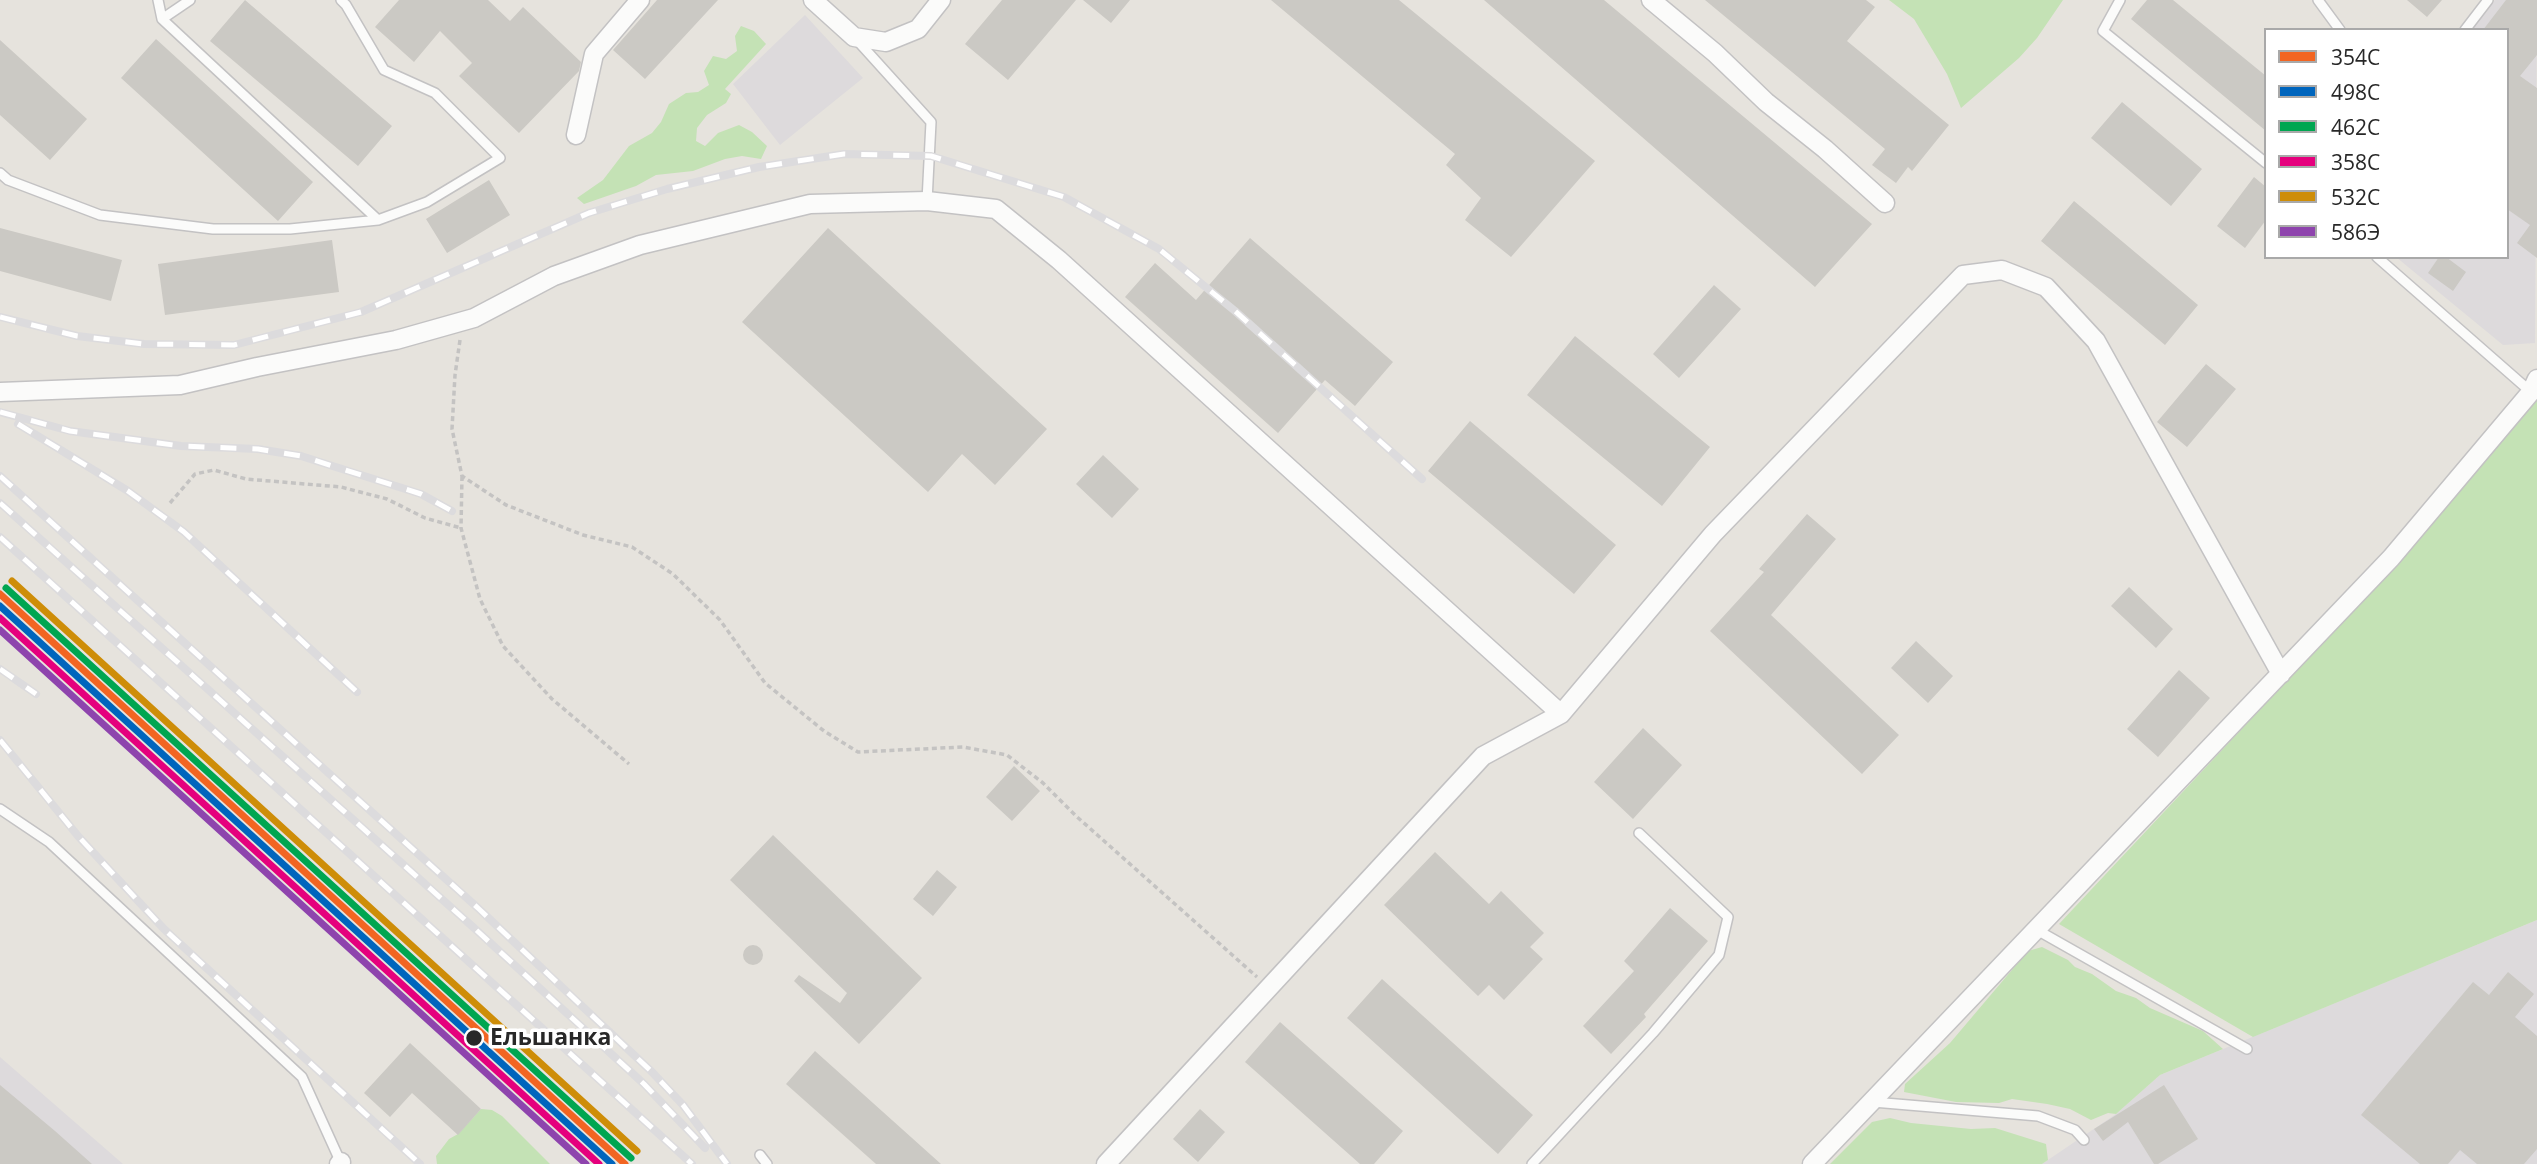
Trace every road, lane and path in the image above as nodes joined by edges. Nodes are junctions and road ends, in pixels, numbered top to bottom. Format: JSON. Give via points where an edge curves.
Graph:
{"nodes":[{"id":1,"x":158,"y":0,"type":"edge"},
{"id":2,"x":190,"y":0,"type":"edge"},
{"id":3,"x":341,"y":0,"type":"edge"},
{"id":4,"x":640,"y":0,"type":"edge"},
{"id":5,"x":813,"y":0,"type":"edge"},
{"id":6,"x":941,"y":0,"type":"edge"},
{"id":7,"x":1651,"y":0,"type":"edge"},
{"id":8,"x":2120,"y":0,"type":"edge"},
{"id":9,"x":2318,"y":0,"type":"edge"},
{"id":10,"x":2487,"y":0,"type":"edge"},
{"id":11,"x":162,"y":19,"type":"junction"},
{"id":12,"x":2339,"y":28,"type":"edge"},
{"id":13,"x":2466,"y":28,"type":"edge"},
{"id":14,"x":854,"y":37,"type":"junction"},
{"id":15,"x":576,"y":135,"type":"dead end"},
{"id":16,"x":2264,"y":161,"type":"edge"},
{"id":17,"x":0,"y":173,"type":"edge"},
{"id":18,"x":927,"y":201,"type":"junction"},
{"id":19,"x":1885,"y":204,"type":"dead end"},
{"id":20,"x":378,"y":220,"type":"junction"},
{"id":21,"x":2379,"y":259,"type":"edge"},
{"id":22,"x":462,"y":321,"type":"junction"},
{"id":23,"x":2534,"y":385,"type":"edge"},
{"id":24,"x":0,"y":391,"type":"edge"},
{"id":25,"x":462,"y":476,"type":"junction"},
{"id":26,"x":170,"y":503,"type":"dead end"},
{"id":27,"x":461,"y":528,"type":"junction"},
{"id":28,"x":2281,"y":674,"type":"junction"},
{"id":29,"x":1561,"y":715,"type":"junction"},
{"id":30,"x":629,"y":764,"type":"dead end"},
{"id":31,"x":0,"y":809,"type":"edge"},
{"id":32,"x":1639,"y":833,"type":"dead end"},
{"id":33,"x":2037,"y":930,"type":"junction"},
{"id":34,"x":1269,"y":987,"type":"junction"},
{"id":35,"x":2247,"y":1049,"type":"dead end"},
{"id":36,"x":1872,"y":1102,"type":"junction"},
{"id":37,"x":2084,"y":1140,"type":"dead end"},
{"id":38,"x":760,"y":1155,"type":"dead end"},
{"id":39,"x":342,"y":1163,"type":"edge"},
{"id":40,"x":767,"y":1164,"type":"edge"},
{"id":41,"x":1106,"y":1164,"type":"edge"},
{"id":42,"x":1532,"y":1164,"type":"edge"},
{"id":43,"x":1812,"y":1164,"type":"edge"}],
"edges":[{"from":1,"to":11,"type":"lane"},
{"from":2,"to":11,"type":"lane"},
{"from":3,"to":20,"type":"lane","via":[[384,70],[435,93],[500,158],[428,202]]},
{"from":4,"to":15,"type":"street","via":[[594,54]]},
{"from":5,"to":14,"type":"street"},
{"from":6,"to":14,"type":"street","via":[[918,29],[886,42]]},
{"from":7,"to":19,"type":"street"},
{"from":8,"to":16,"type":"lane","via":[[2103,31]]},
{"from":9,"to":12,"type":"lane"},
{"from":10,"to":13,"type":"lane"},
{"from":11,"to":20,"type":"lane"},
{"from":14,"to":18,"type":"lane","via":[[931,122]]},
{"from":17,"to":20,"type":"lane","via":[[100,215],[213,229],[290,229]]},
{"from":18,"to":22,"type":"street","via":[[810,204],[640,245],[554,276]]},
{"from":18,"to":29,"type":"street","via":[[996,209],[1059,260]]},
{"from":21,"to":23,"type":"lane"},
{"from":22,"to":24,"type":"street","via":[[396,340],[180,385]]},
{"from":22,"to":25,"type":"path","via":[[452,429]]},
{"from":23,"to":28,"type":"street","via":[[2391,558]]},
{"from":25,"to":27,"type":"path"},
{"from":25,"to":34,"type":"path","via":[[506,505],[583,535],[632,547],[673,573],[720,620],[765,683],[824,732],[858,752],[963,747],[1007,755]]},
{"from":26,"to":27,"type":"path","via":[[195,474],[214,470],[246,479],[341,487],[387,499],[425,518]]},
{"from":27,"to":30,"type":"path","via":[[480,599],[503,646],[552,699]]},
{"from":28,"to":29,"type":"street","via":[[2096,341],[2046,287],[2002,270],[1963,275],[1713,534]]},
{"from":28,"to":33,"type":"street"},
{"from":29,"to":34,"type":"street","via":[[1483,756]]},
{"from":31,"to":39,"type":"lane","via":[[49,842],[302,1077]]},
{"from":32,"to":42,"type":"lane","via":[[1728,917],[1719,955]]},
{"from":33,"to":35,"type":"lane"},
{"from":33,"to":36,"type":"street"},
{"from":34,"to":41,"type":"street"},
{"from":36,"to":37,"type":"lane","via":[[2038,1116],[2075,1130]]},
{"from":36,"to":43,"type":"street"},
{"from":38,"to":40,"type":"lane"}]}
